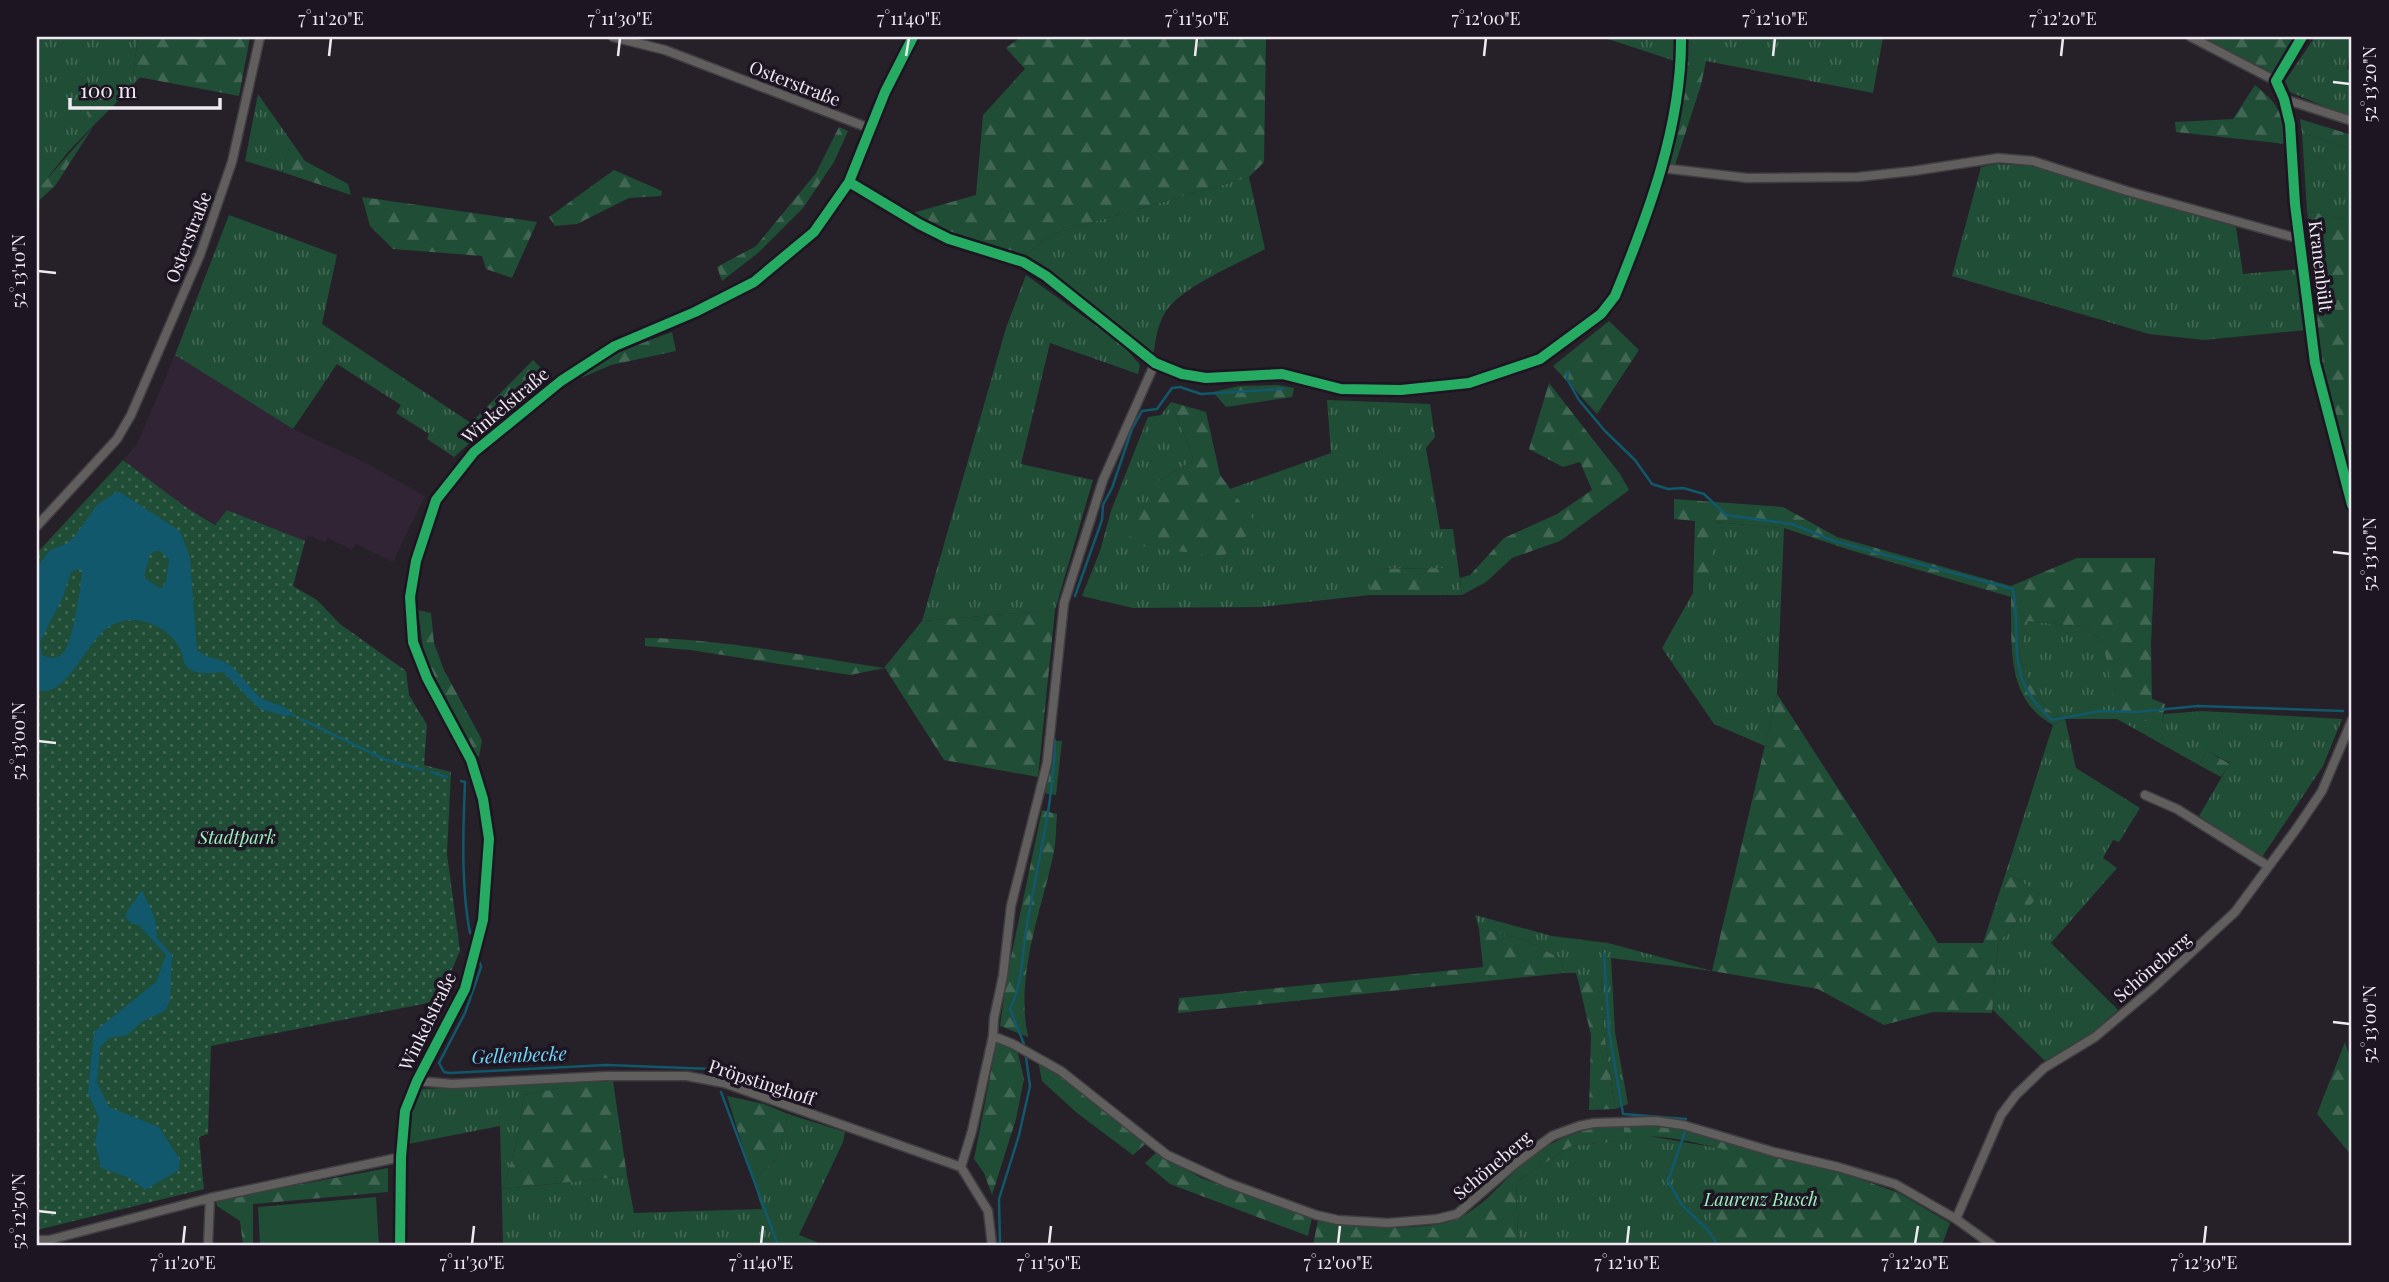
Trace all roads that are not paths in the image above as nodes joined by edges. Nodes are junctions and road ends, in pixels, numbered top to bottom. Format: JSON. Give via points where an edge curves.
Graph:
{"nodes":[{"id":1,"x":260,"y":37,"type":"edge"},
{"id":2,"x":612,"y":37,"type":"edge"},
{"id":3,"x":913,"y":37,"type":"edge"},
{"id":4,"x":1681,"y":37,"type":"edge"},
{"id":5,"x":2191,"y":37,"type":"edge"},
{"id":6,"x":2302,"y":37,"type":"edge"},
{"id":7,"x":2276,"y":81,"type":"junction"},
{"id":8,"x":2284,"y":99,"type":"junction"},
{"id":9,"x":2352,"y":121,"type":"edge"},
{"id":10,"x":869,"y":128,"type":"junction"},
{"id":11,"x":1662,"y":168,"type":"junction"},
{"id":12,"x":849,"y":182,"type":"junction"},
{"id":13,"x":2300,"y":239,"type":"junction"},
{"id":14,"x":1154,"y":363,"type":"junction"},
{"id":15,"x":2352,"y":505,"type":"edge"},
{"id":16,"x":37,"y":526,"type":"edge"},
{"id":17,"x":2352,"y":720,"type":"edge"},
{"id":18,"x":2145,"y":795,"type":"dead end"},
{"id":19,"x":2268,"y":866,"type":"junction"},
{"id":20,"x":993,"y":1036,"type":"junction"},
{"id":21,"x":417,"y":1081,"type":"junction"},
{"id":22,"x":401,"y":1157,"type":"junction"},
{"id":23,"x":961,"y":1167,"type":"junction"},
{"id":24,"x":210,"y":1198,"type":"junction"},
{"id":25,"x":1956,"y":1219,"type":"junction"},
{"id":26,"x":37,"y":1240,"type":"edge"},
{"id":27,"x":208,"y":1245,"type":"edge"},
{"id":28,"x":400,"y":1245,"type":"edge"},
{"id":29,"x":992,"y":1245,"type":"edge"},
{"id":30,"x":1992,"y":1245,"type":"edge"}],
"edges":[{"from":1,"to":16,"type":"street","name":"Osterstraße","via":[[232,162],[200,255],[131,415],[117,439]]},
{"from":2,"to":10,"type":"street","name":"Osterstraße","via":[[665,50]]},
{"from":3,"to":10,"type":"street"},
{"from":4,"to":11,"type":"street","via":[[1680,81]]},
{"from":5,"to":7,"type":"street"},
{"from":6,"to":7,"type":"street"},
{"from":7,"to":8,"type":"street","name":"Kranenbült"},
{"from":8,"to":9,"type":"street"},
{"from":8,"to":13,"type":"street","name":"Kranenbült"},
{"from":10,"to":12,"type":"street","name":"Winkelstraße"},
{"from":11,"to":13,"type":"street","via":[[1747,178],[1858,177],[1998,158],[2032,161]]},
{"from":11,"to":14,"type":"street","via":[[1615,296],[1601,314],[1540,359],[1469,383],[1401,390],[1341,389],[1282,374],[1206,378]]},
{"from":12,"to":14,"type":"street","via":[[949,239],[1023,262]]},
{"from":12,"to":21,"type":"street","name":"Winkelstraße","via":[[814,232],[754,282],[615,346],[561,381],[474,452],[436,500],[416,561],[410,597],[413,642],[471,760],[489,839],[483,920],[465,989]]},
{"from":13,"to":15,"type":"street","name":"Kranenbült","via":[[2315,363]]},
{"from":14,"to":20,"type":"street","via":[[1103,480],[1064,603],[1047,762],[1011,906]]},
{"from":17,"to":19,"type":"street","name":"Schöneberg","via":[[2322,791]]},
{"from":18,"to":19,"type":"street","via":[[2177,808]]},
{"from":19,"to":25,"type":"street","name":"Schöneberg","via":[[2235,912],[2188,957],[2095,1037],[2044,1068],[2016,1095],[2001,1115]]},
{"from":20,"to":23,"type":"street"},
{"from":20,"to":25,"type":"street","name":"Schöneberg","via":[[1060,1071],[1167,1155],[1228,1183],[1338,1220],[1388,1223],[1457,1214],[1552,1136],[1594,1123],[1656,1121],[1895,1184]]},
{"from":21,"to":22,"type":"street","name":"Winkelstraße","via":[[405,1111]]},
{"from":21,"to":23,"type":"street","name":"Pröpstinghoff","via":[[452,1084],[687,1076],[724,1083]]},
{"from":22,"to":24,"type":"street"},
{"from":22,"to":28,"type":"street","name":"Winkelstraße"},
{"from":23,"to":29,"type":"street","via":[[988,1211]]},
{"from":24,"to":26,"type":"street"},
{"from":24,"to":27,"type":"street"},
{"from":25,"to":30,"type":"street","name":"Schöneberg"}]}
